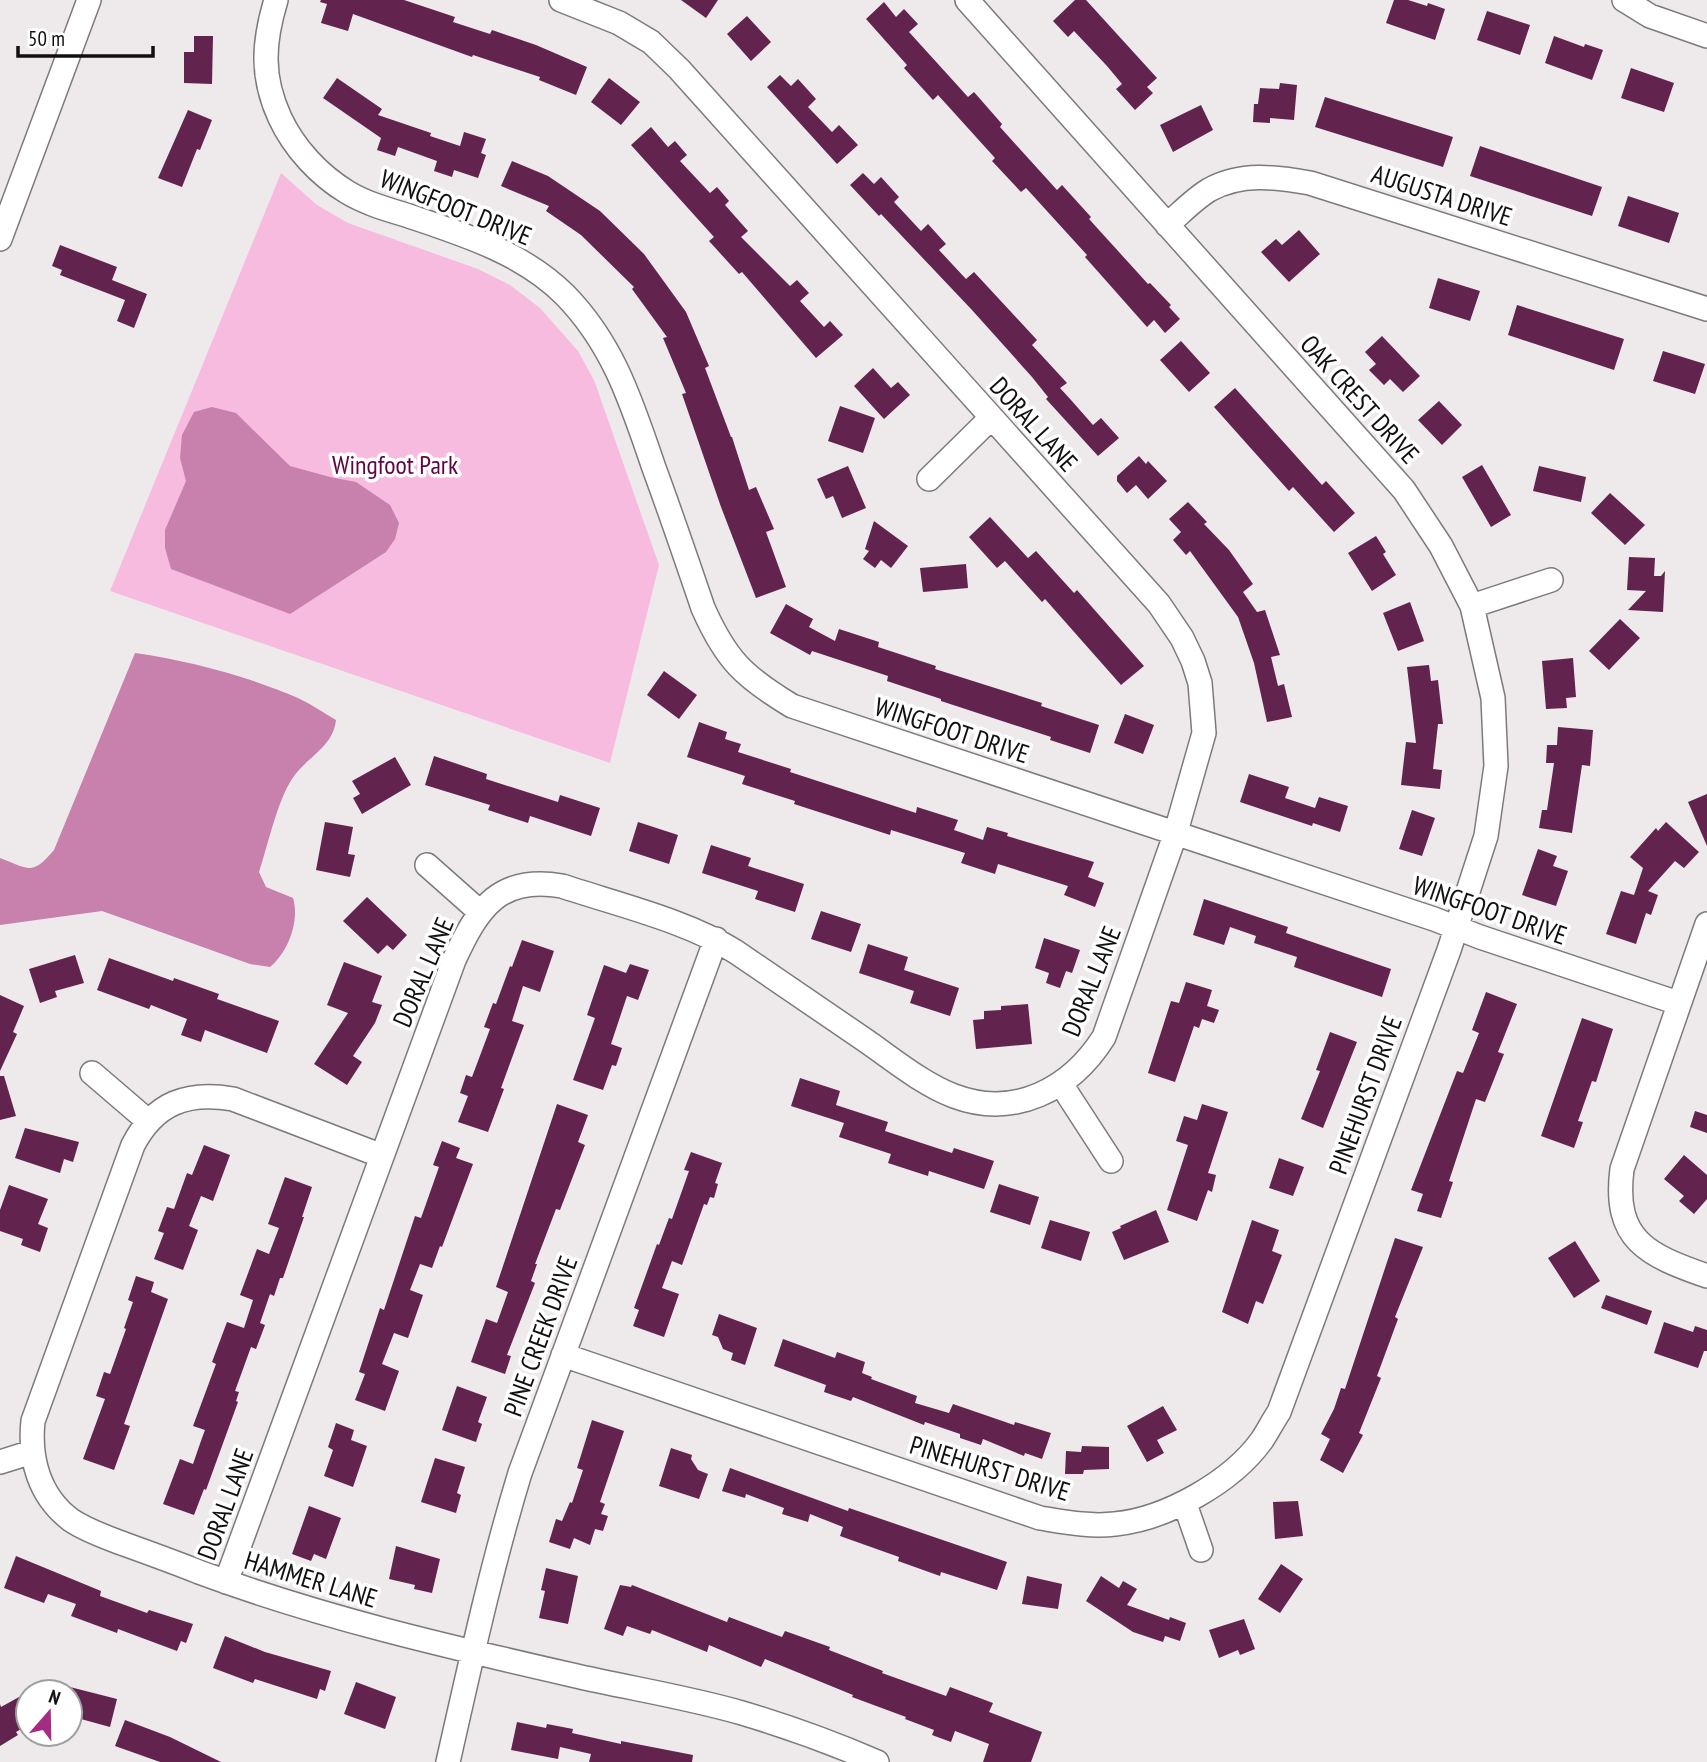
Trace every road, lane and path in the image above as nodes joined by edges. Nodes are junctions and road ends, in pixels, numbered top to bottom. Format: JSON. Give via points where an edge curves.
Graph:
{"nodes":[{"id":1,"x":89,"y":0,"type":"edge"},
{"id":2,"x":276,"y":0,"type":"edge"},
{"id":3,"x":561,"y":0,"type":"edge"},
{"id":4,"x":967,"y":0,"type":"edge"},
{"id":5,"x":1624,"y":0,"type":"edge"},
{"id":6,"x":1707,"y":36,"type":"edge"},
{"id":7,"x":1167,"y":225,"type":"junction"},
{"id":8,"x":0,"y":239,"type":"edge"},
{"id":9,"x":1707,"y":309,"type":"edge"},
{"id":10,"x":991,"y":418,"type":"junction"},
{"id":11,"x":929,"y":479,"type":"dead end"},
{"id":12,"x":1551,"y":580,"type":"dead end"},
{"id":13,"x":1472,"y":606,"type":"junction"},
{"id":14,"x":1175,"y":835,"type":"junction"},
{"id":15,"x":427,"y":864,"type":"dead end"},
{"id":16,"x":480,"y":912,"type":"junction"},
{"id":17,"x":1707,"y":924,"type":"edge"},
{"id":18,"x":1456,"y":927,"type":"junction"},
{"id":19,"x":716,"y":939,"type":"junction"},
{"id":20,"x":1678,"y":1003,"type":"junction"},
{"id":21,"x":93,"y":1073,"type":"dead end"},
{"id":22,"x":1061,"y":1084,"type":"junction"},
{"id":23,"x":148,"y":1121,"type":"junction"},
{"id":24,"x":382,"y":1156,"type":"junction"},
{"id":25,"x":1111,"y":1161,"type":"dead end"},
{"id":26,"x":1707,"y":1276,"type":"edge"},
{"id":27,"x":563,"y":1355,"type":"junction"},
{"id":28,"x":32,"y":1452,"type":"junction"},
{"id":29,"x":0,"y":1462,"type":"edge"},
{"id":30,"x":1185,"y":1504,"type":"junction"},
{"id":31,"x":1201,"y":1550,"type":"dead end"},
{"id":32,"x":226,"y":1582,"type":"junction"},
{"id":33,"x":472,"y":1653,"type":"junction"},
{"id":34,"x":448,"y":1762,"type":"edge"},
{"id":35,"x":877,"y":1762,"type":"edge"}],
"edges":[{"from":1,"to":8,"type":"street"},
{"from":2,"to":14,"type":"street","name":"WINGFOOT DRIVE","via":[[265,50],[267,78],[286,130],[313,165],[347,193],[497,248],[535,270],[590,324],[627,391],[703,608],[717,640],[738,668],[792,706]]},
{"from":3,"to":10,"type":"street","name":"DORAL LANE","via":[[619,23],[651,42],[679,69]]},
{"from":4,"to":7,"type":"street","name":"OAK CREST DRIVE"},
{"from":5,"to":6,"type":"street","via":[[1650,16]]},
{"from":7,"to":9,"type":"street","name":"AUGUSTA DRIVE","via":[[1208,191],[1231,181],[1279,177]]},
{"from":7,"to":13,"type":"street","name":"OAK CREST DRIVE","via":[[1404,490],[1441,546]]},
{"from":10,"to":11,"type":"street"},
{"from":10,"to":14,"type":"street","name":"DORAL LANE","via":[[1159,604],[1194,661],[1204,733]]},
{"from":12,"to":13,"type":"street"},
{"from":13,"to":18,"type":"street","name":"OAK CREST DRIVE","via":[[1493,698],[1496,766],[1486,835]]},
{"from":14,"to":18,"type":"street","name":"WINGFOOT DRIVE"},
{"from":14,"to":22,"type":"street","name":"DORAL LANE","via":[[1104,1037],[1093,1055]]},
{"from":15,"to":16,"type":"street"},
{"from":16,"to":19,"type":"street","name":"DORAL LANE","via":[[501,892],[545,883]]},
{"from":16,"to":24,"type":"street","name":"DORAL LANE","via":[[454,960]]},
{"from":17,"to":20,"type":"street"},
{"from":18,"to":20,"type":"street","name":"WINGFOOT DRIVE"},
{"from":18,"to":30,"type":"street","name":"PINEHURST DRIVE","via":[[1279,1412],[1238,1466]]},
{"from":19,"to":22,"type":"street","name":"DORAL LANE","via":[[932,1086],[955,1096],[1009,1102]]},
{"from":19,"to":27,"type":"street","name":"PINE CREEK DRIVE"},
{"from":20,"to":26,"type":"street","via":[[1622,1169],[1619,1191],[1628,1226],[1647,1250]]},
{"from":21,"to":23,"type":"street"},
{"from":22,"to":25,"type":"street"},
{"from":23,"to":24,"type":"street","name":"HAMMER LANE","via":[[182,1099],[214,1096],[233,1099]]},
{"from":23,"to":28,"type":"street","name":"HAMMER LANE","via":[[133,1145],[36,1411]]},
{"from":24,"to":32,"type":"street","name":"DORAL LANE"},
{"from":27,"to":30,"type":"street","name":"PINEHURST DRIVE","via":[[1040,1518],[1077,1525],[1115,1524]]},
{"from":27,"to":33,"type":"street","name":"PINE CREEK DRIVE","via":[[507,1517]]},
{"from":28,"to":29,"type":"street"},
{"from":28,"to":32,"type":"street","name":"HAMMER LANE","via":[[41,1484],[69,1518]]},
{"from":30,"to":31,"type":"street"},
{"from":32,"to":33,"type":"street","name":"HAMMER LANE","via":[[348,1622]]},
{"from":33,"to":34,"type":"street","name":"PINE CREEK DRIVE"},
{"from":33,"to":35,"type":"street","name":"HAMMER LANE","via":[[740,1713],[827,1740]]}]}
